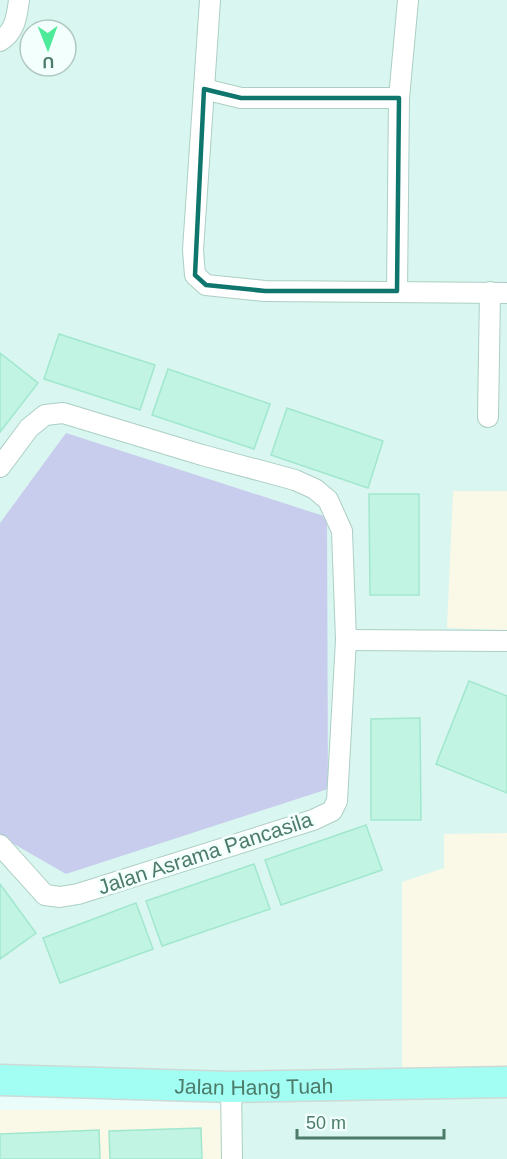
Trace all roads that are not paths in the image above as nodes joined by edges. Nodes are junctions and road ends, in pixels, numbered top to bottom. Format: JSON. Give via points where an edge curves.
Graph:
{"nodes":[{"id":1,"x":19,"y":0,"type":"edge"},
{"id":2,"x":210,"y":0,"type":"edge"},
{"id":3,"x":408,"y":0,"type":"edge"},
{"id":4,"x":0,"y":41,"type":"edge"},
{"id":5,"x":204,"y":89,"type":"junction"},
{"id":6,"x":399,"y":98,"type":"junction"},
{"id":7,"x":397,"y":291,"type":"junction"},
{"id":8,"x":498,"y":293,"type":"edge"},
{"id":9,"x":488,"y":417,"type":"dead end"},
{"id":10,"x":0,"y":467,"type":"edge"},
{"id":11,"x":346,"y":640,"type":"junction"},
{"id":12,"x":507,"y":641,"type":"edge"},
{"id":13,"x":0,"y":845,"type":"edge"},
{"id":14,"x":0,"y":1080,"type":"edge"},
{"id":15,"x":507,"y":1082,"type":"edge"},
{"id":16,"x":231,"y":1087,"type":"junction"},
{"id":17,"x":232,"y":1159,"type":"edge"}],
"edges":[{"from":1,"to":4,"type":"street","via":[[17,19],[8,37]]},
{"from":2,"to":5,"type":"street"},
{"from":3,"to":6,"type":"street"},
{"from":5,"to":6,"type":"street","via":[[241,98]]},
{"from":5,"to":7,"type":"street","via":[[193,250],[195,275],[207,285],[265,291]]},
{"from":6,"to":7,"type":"street"},
{"from":7,"to":8,"type":"street"},
{"from":8,"to":9,"type":"street"},
{"from":10,"to":11,"type":"street","name":"Jalan Asrama Pancasila","via":[[28,428],[45,415],[63,413],[315,489],[328,500],[342,531]]},
{"from":11,"to":12,"type":"street"},
{"from":11,"to":13,"type":"street","name":"Jalan Asrama Pancasila","via":[[337,801],[332,810],[313,820],[60,897],[45,895]]},
{"from":14,"to":16,"type":"main road","name":"Jalan Hang Tuah"},
{"from":15,"to":16,"type":"main road","name":"Jalan Hang Tuah"},
{"from":16,"to":17,"type":"street"}]}
